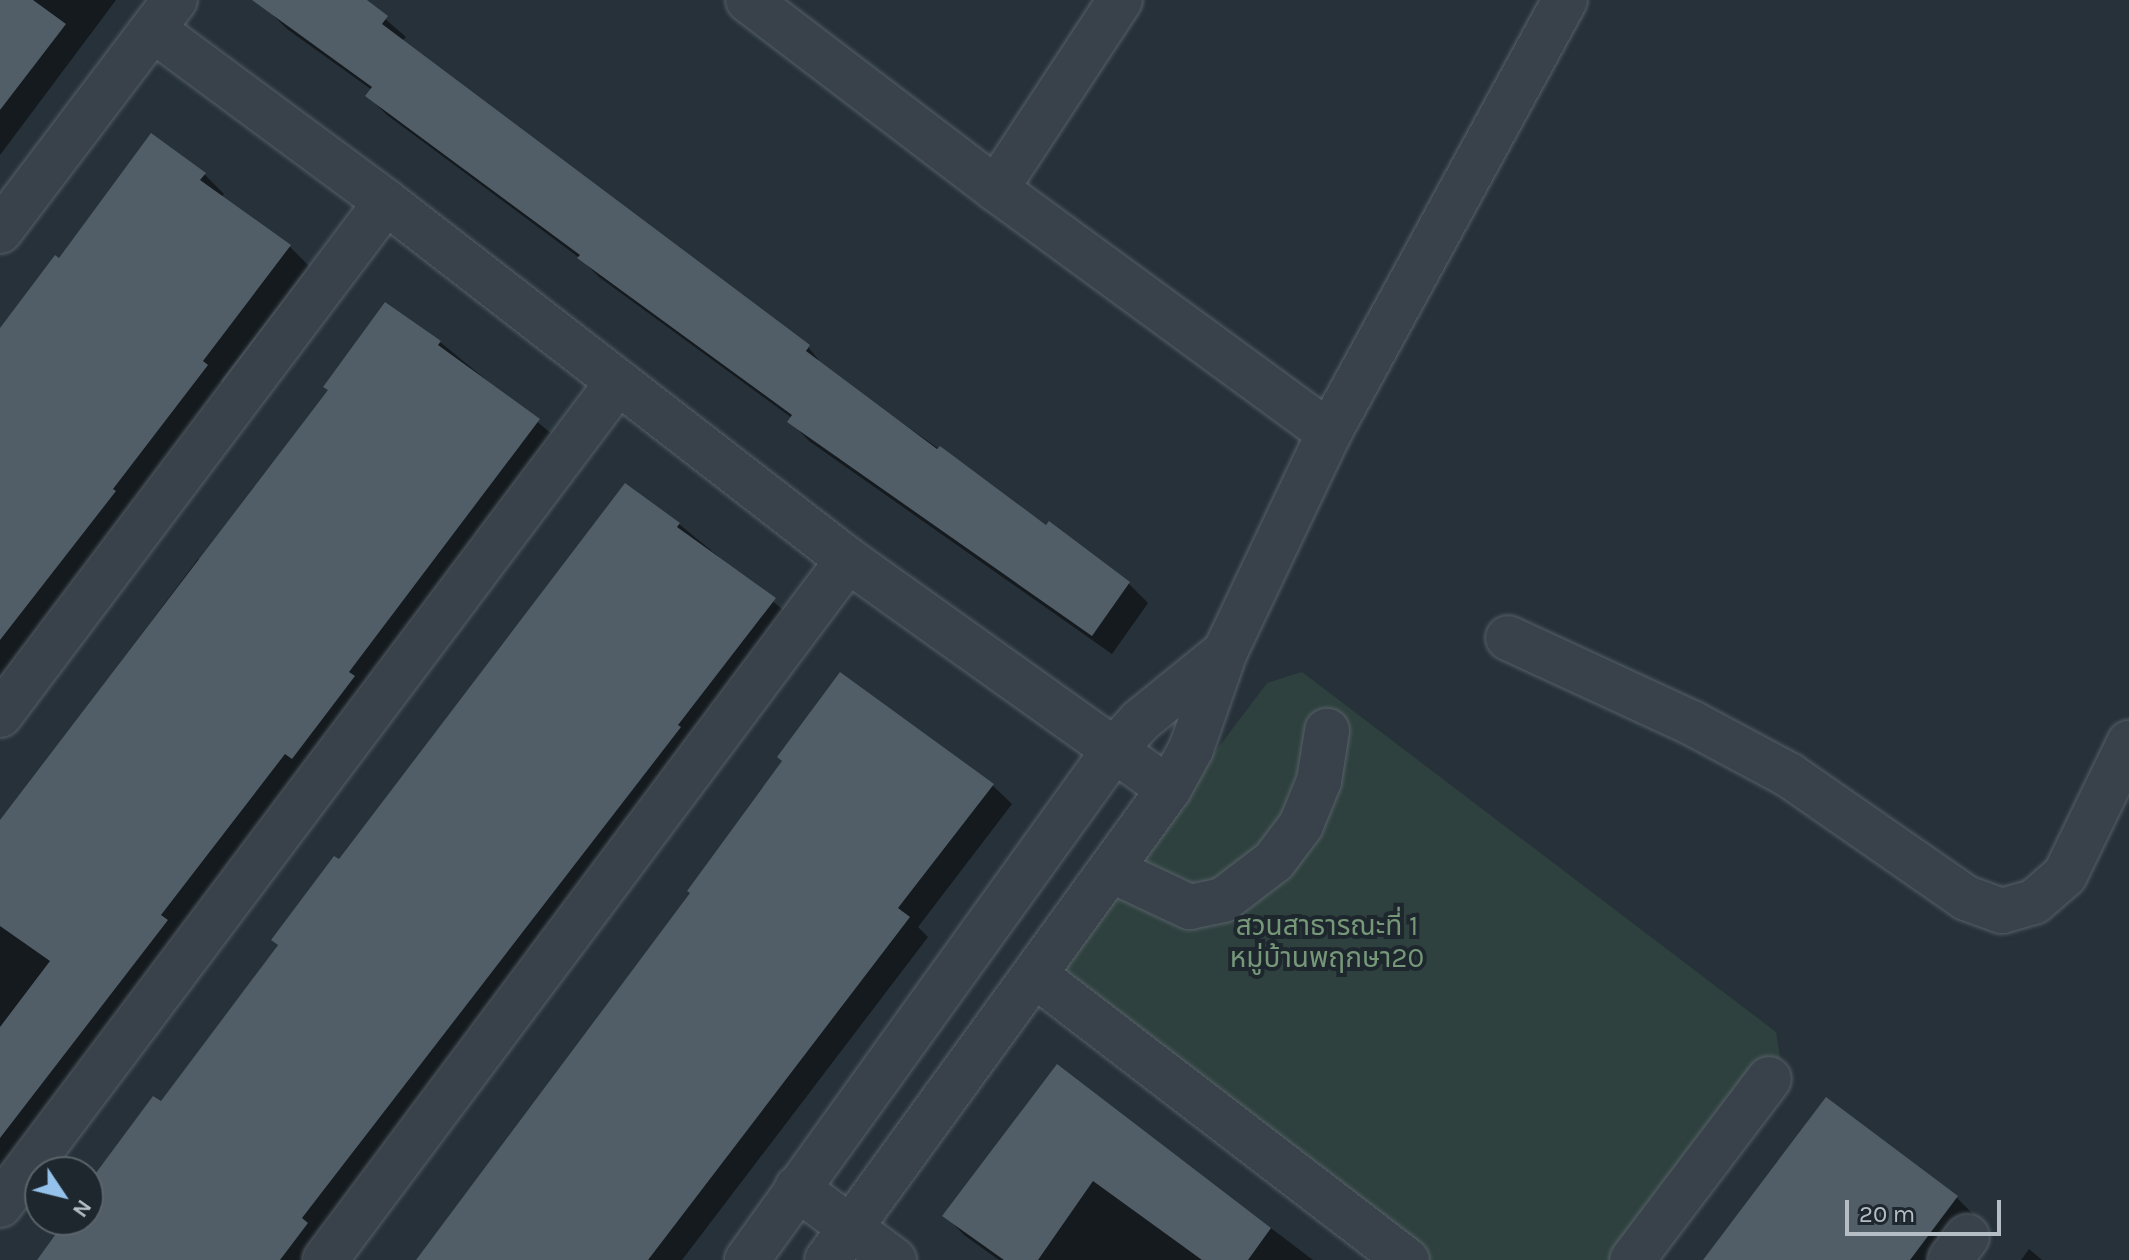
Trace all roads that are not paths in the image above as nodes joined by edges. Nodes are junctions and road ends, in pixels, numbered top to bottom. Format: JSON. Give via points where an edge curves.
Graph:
{"nodes":[{"id":1,"x":1120,"y":0,"type":"edge"},
{"id":2,"x":1565,"y":0,"type":"edge"},
{"id":3,"x":770,"y":7,"type":"edge"},
{"id":4,"x":165,"y":15,"type":"edge"},
{"id":5,"x":996,"y":189,"type":"junction"},
{"id":6,"x":386,"y":202,"type":"junction"},
{"id":7,"x":0,"y":231,"type":"edge"},
{"id":8,"x":618,"y":382,"type":"junction"},
{"id":9,"x":1329,"y":433,"type":"junction"},
{"id":10,"x":848,"y":560,"type":"junction"},
{"id":11,"x":1508,"y":638,"type":"dead end"},
{"id":12,"x":1225,"y":652,"type":"junction"},
{"id":13,"x":0,"y":715,"type":"edge"},
{"id":14,"x":1327,"y":731,"type":"dead end"},
{"id":15,"x":2129,"y":743,"type":"edge"},
{"id":16,"x":1114,"y":750,"type":"junction"},
{"id":17,"x":1169,"y":789,"type":"junction"},
{"id":18,"x":1113,"y":871,"type":"junction"},
{"id":19,"x":1035,"y":975,"type":"junction"},
{"id":20,"x":1769,"y":1079,"type":"dead end"},
{"id":21,"x":797,"y":1188,"type":"junction"},
{"id":22,"x":0,"y":1205,"type":"edge"},
{"id":23,"x":839,"y":1244,"type":"edge"},
{"id":24,"x":325,"y":1260,"type":"edge"},
{"id":25,"x":747,"y":1260,"type":"edge"},
{"id":26,"x":894,"y":1260,"type":"edge"},
{"id":27,"x":1407,"y":1260,"type":"edge"},
{"id":28,"x":1632,"y":1260,"type":"edge"}],
"edges":[{"from":1,"to":5,"type":"street"},
{"from":2,"to":9,"type":"street"},
{"from":3,"to":5,"type":"street"},
{"from":4,"to":6,"type":"street"},
{"from":4,"to":7,"type":"street"},
{"from":5,"to":9,"type":"street"},
{"from":6,"to":8,"type":"street"},
{"from":6,"to":13,"type":"street"},
{"from":8,"to":10,"type":"street"},
{"from":8,"to":22,"type":"street"},
{"from":9,"to":12,"type":"street"},
{"from":10,"to":16,"type":"street"},
{"from":10,"to":24,"type":"street"},
{"from":11,"to":15,"type":"street","via":[[1692,723],[1789,775],[1966,898],[2002,911],[2034,902],[2065,875]]},
{"from":12,"to":16,"type":"street","via":[[1140,721]]},
{"from":12,"to":17,"type":"street","via":[[1191,749]]},
{"from":14,"to":18,"type":"street","via":[[1319,781],[1301,825],[1274,861],[1223,900],[1190,907]]},
{"from":16,"to":17,"type":"street"},
{"from":16,"to":21,"type":"street"},
{"from":17,"to":18,"type":"street"},
{"from":18,"to":19,"type":"street"},
{"from":19,"to":23,"type":"street"},
{"from":19,"to":27,"type":"street"},
{"from":20,"to":28,"type":"street"},
{"from":21,"to":23,"type":"street"},
{"from":21,"to":25,"type":"street"},
{"from":23,"to":26,"type":"street"}]}
